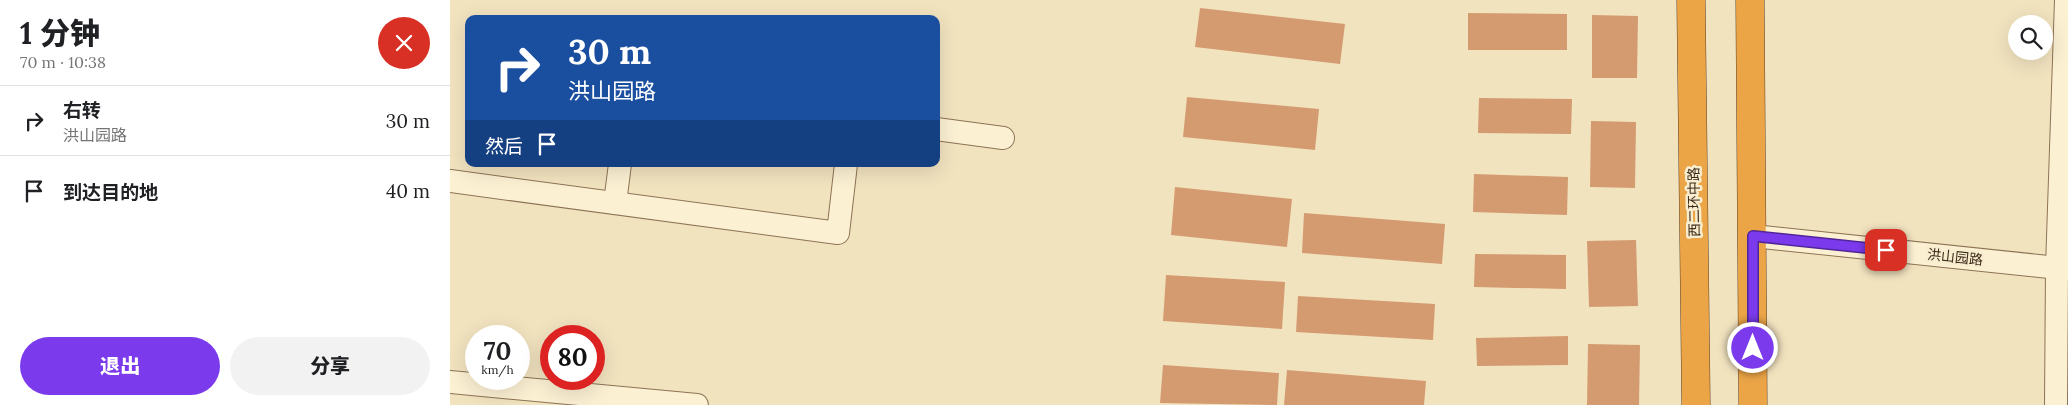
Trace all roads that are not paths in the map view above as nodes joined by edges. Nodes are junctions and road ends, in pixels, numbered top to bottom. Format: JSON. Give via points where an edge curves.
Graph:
{"nodes":[{"id":1,"x":1691,"y":0,"type":"edge"},
{"id":2,"x":1750,"y":0,"type":"edge"},
{"id":3,"x":2066,"y":0,"type":"edge"},
{"id":4,"x":940,"y":130,"type":"edge"},
{"id":5,"x":1003,"y":138,"type":"dead end"},
{"id":6,"x":620,"y":167,"type":"edge"},
{"id":7,"x":846,"y":167,"type":"edge"},
{"id":8,"x":450,"y":181,"type":"edge"},
{"id":9,"x":615,"y":203,"type":"junction"},
{"id":10,"x":1753,"y":236,"type":"junction"},
{"id":11,"x":2062,"y":268,"type":"edge"},
{"id":12,"x":450,"y":382,"type":"edge"},
{"id":13,"x":697,"y":405,"type":"edge"},
{"id":14,"x":1696,"y":405,"type":"edge"},
{"id":15,"x":1753,"y":405,"type":"edge"},
{"id":16,"x":2056,"y":405,"type":"edge"}],
"edges":[{"from":1,"to":14,"type":"highway","name":"西二环中路"},
{"from":2,"to":10,"type":"highway"},
{"from":3,"to":11,"type":"street"},
{"from":4,"to":5,"type":"street"},
{"from":6,"to":9,"type":"street"},
{"from":7,"to":9,"type":"street","via":[[838,233]]},
{"from":8,"to":9,"type":"street"},
{"from":10,"to":11,"type":"street","name":"洪山园路"},
{"from":10,"to":15,"type":"highway"},
{"from":11,"to":16,"type":"street"},
{"from":12,"to":13,"type":"street"}]}
